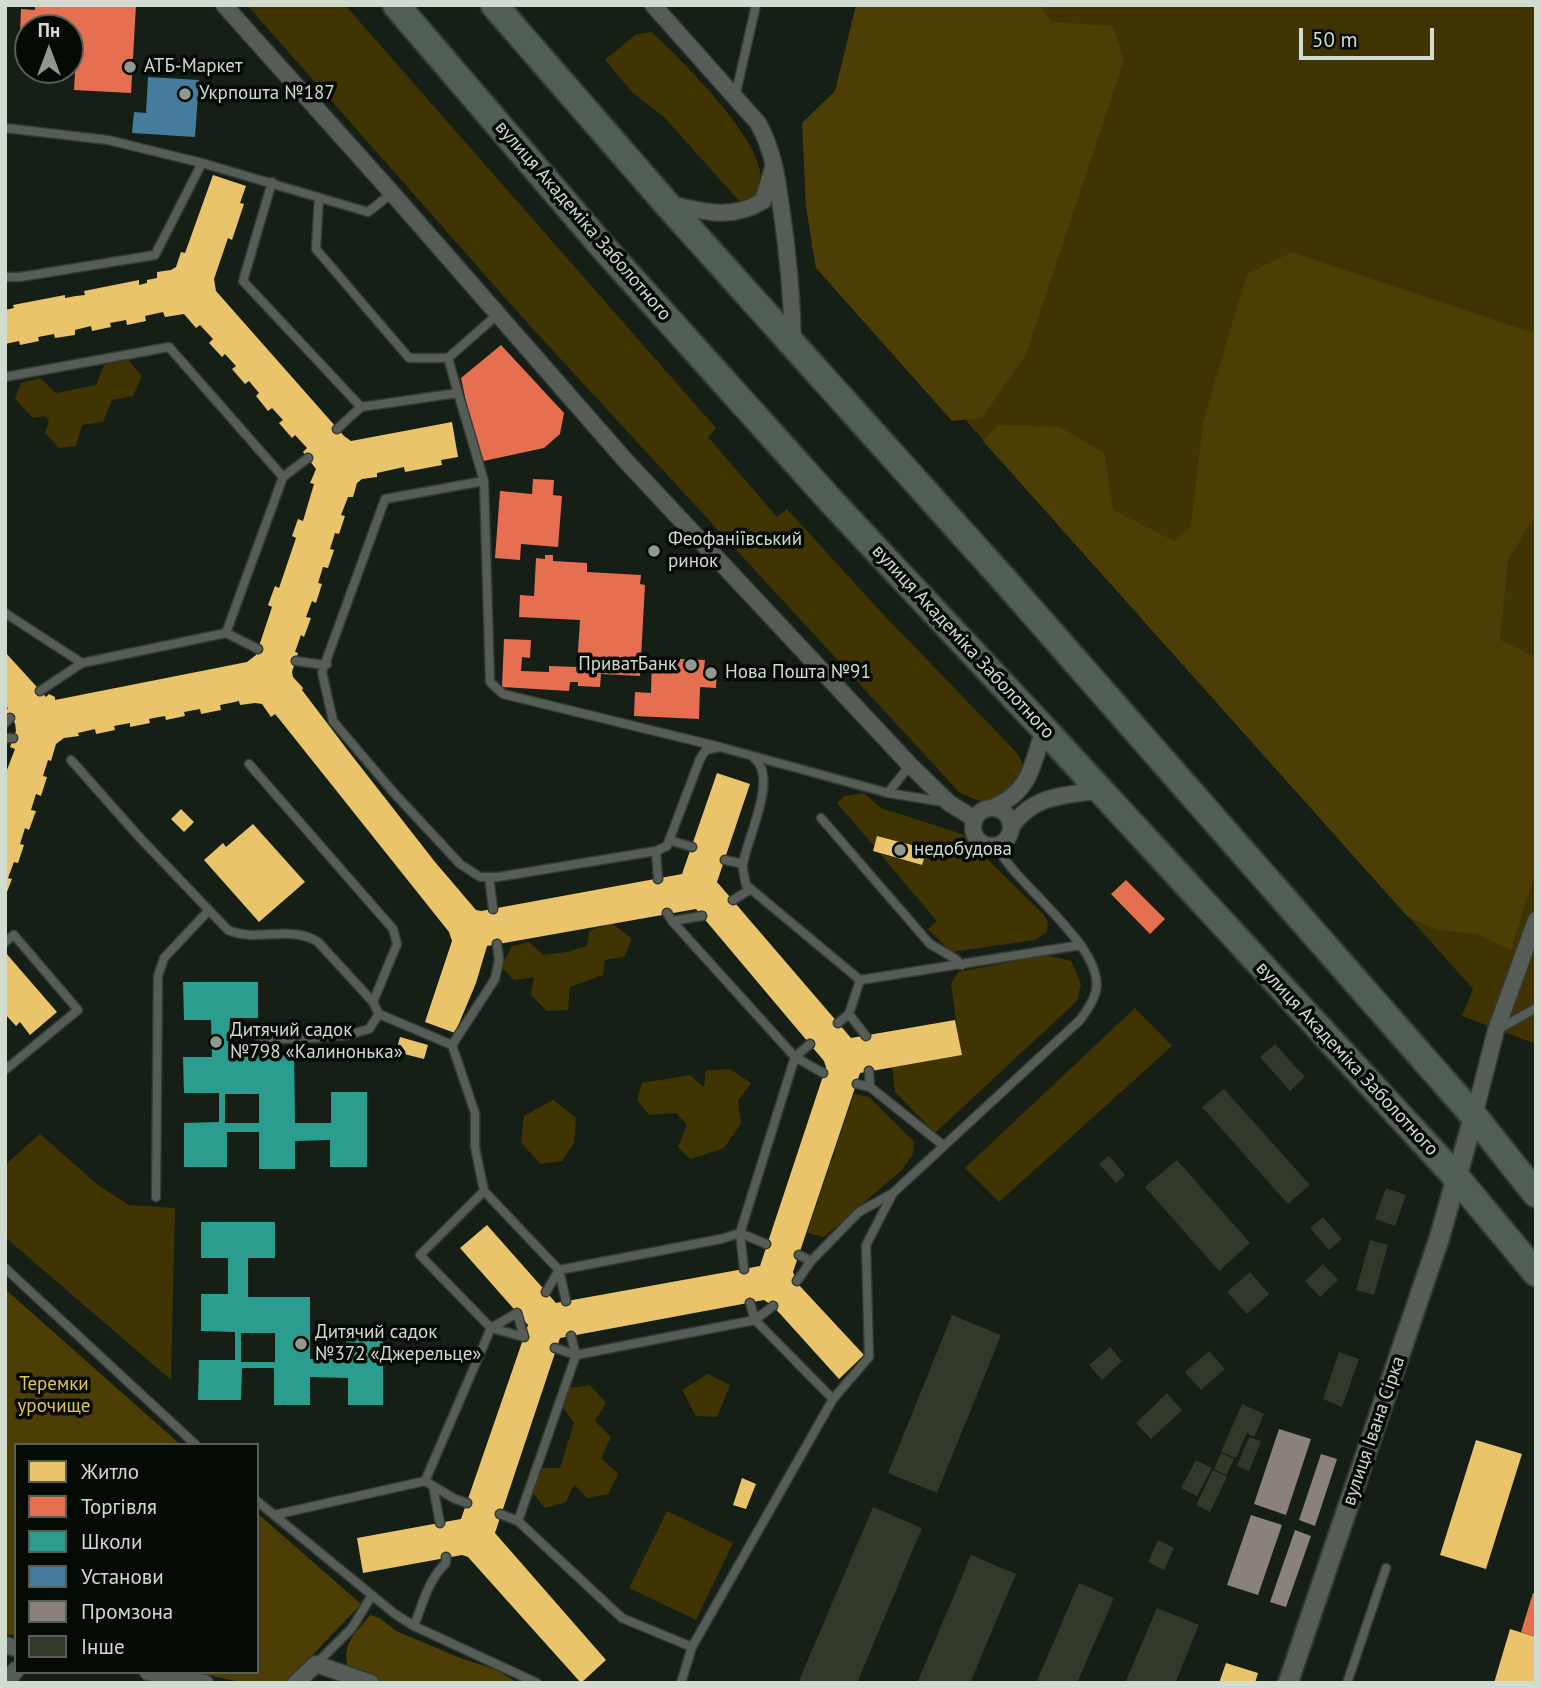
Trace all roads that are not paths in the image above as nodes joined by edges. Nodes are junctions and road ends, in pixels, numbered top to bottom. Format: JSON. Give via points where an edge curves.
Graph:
{"nodes":[{"id":1,"x":224,"y":5,"type":"edge"},
{"id":2,"x":396,"y":5,"type":"edge"},
{"id":3,"x":494,"y":5,"type":"edge"},
{"id":4,"x":653,"y":5,"type":"edge"},
{"id":5,"x":756,"y":5,"type":"edge"},
{"id":6,"x":735,"y":97,"type":"junction"},
{"id":7,"x":5,"y":128,"type":"edge"},
{"id":8,"x":774,"y":162,"type":"junction"},
{"id":9,"x":202,"y":163,"type":"junction"},
{"id":10,"x":272,"y":182,"type":"junction"},
{"id":11,"x":392,"y":193,"type":"junction"},
{"id":12,"x":319,"y":198,"type":"junction"},
{"id":13,"x":666,"y":203,"type":"junction"},
{"id":14,"x":5,"y":277,"type":"edge"},
{"id":15,"x":497,"y":315,"type":"junction"},
{"id":16,"x":794,"y":346,"type":"junction"},
{"id":17,"x":448,"y":358,"type":"junction"},
{"id":18,"x":5,"y":377,"type":"edge"},
{"id":19,"x":458,"y":393,"type":"junction"},
{"id":20,"x":361,"y":407,"type":"junction"},
{"id":21,"x":337,"y":429,"type":"dead end"},
{"id":22,"x":308,"y":458,"type":"dead end"},
{"id":23,"x":282,"y":477,"type":"junction"},
{"id":24,"x":484,"y":481,"type":"junction"},
{"id":25,"x":5,"y":613,"type":"edge"},
{"id":26,"x":226,"y":633,"type":"junction"},
{"id":27,"x":258,"y":649,"type":"dead end"},
{"id":28,"x":296,"y":661,"type":"dead end"},
{"id":29,"x":82,"y":663,"type":"junction"},
{"id":30,"x":328,"y":663,"type":"junction"},
{"id":31,"x":40,"y":691,"type":"dead end"},
{"id":32,"x":1044,"y":729,"type":"junction"},
{"id":33,"x":720,"y":747,"type":"junction"},
{"id":34,"x":750,"y":755,"type":"junction"},
{"id":35,"x":71,"y":760,"type":"dead end"},
{"id":36,"x":249,"y":764,"type":"dead end"},
{"id":37,"x":911,"y":765,"type":"junction"},
{"id":38,"x":1101,"y":790,"type":"junction"},
{"id":39,"x":888,"y":793,"type":"junction"},
{"id":40,"x":950,"y":803,"type":"junction"},
{"id":41,"x":992,"y":808,"type":"junction"},
{"id":42,"x":821,"y":818,"type":"dead end"},
{"id":43,"x":975,"y":819,"type":"junction"},
{"id":44,"x":1011,"y":827,"type":"junction"},
{"id":45,"x":669,"y":840,"type":"junction"},
{"id":46,"x":996,"y":846,"type":"junction"},
{"id":47,"x":692,"y":847,"type":"dead end"},
{"id":48,"x":656,"y":851,"type":"junction"},
{"id":49,"x":724,"y":860,"type":"dead end"},
{"id":50,"x":743,"y":864,"type":"junction"},
{"id":51,"x":489,"y":877,"type":"junction"},
{"id":52,"x":658,"y":879,"type":"dead end"},
{"id":53,"x":751,"y":889,"type":"junction"},
{"id":54,"x":733,"y":900,"type":"dead end"},
{"id":55,"x":493,"y":909,"type":"dead end"},
{"id":56,"x":209,"y":910,"type":"junction"},
{"id":57,"x":702,"y":916,"type":"dead end"},
{"id":58,"x":1536,"y":920,"type":"edge"},
{"id":59,"x":5,"y":942,"type":"edge"},
{"id":60,"x":497,"y":944,"type":"dead end"},
{"id":61,"x":1081,"y":945,"type":"junction"},
{"id":62,"x":962,"y":965,"type":"junction"},
{"id":63,"x":860,"y":979,"type":"junction"},
{"id":64,"x":373,"y":1002,"type":"junction"},
{"id":65,"x":1536,"y":1008,"type":"edge"},
{"id":66,"x":379,"y":1014,"type":"junction"},
{"id":67,"x":849,"y":1014,"type":"junction"},
{"id":68,"x":838,"y":1023,"type":"dead end"},
{"id":69,"x":1496,"y":1030,"type":"junction"},
{"id":70,"x":866,"y":1036,"type":"dead end"},
{"id":71,"x":260,"y":1040,"type":"dead end"},
{"id":72,"x":810,"y":1044,"type":"dead end"},
{"id":73,"x":452,"y":1045,"type":"junction"},
{"id":74,"x":795,"y":1057,"type":"junction"},
{"id":75,"x":5,"y":1070,"type":"edge"},
{"id":76,"x":869,"y":1071,"type":"dead end"},
{"id":77,"x":823,"y":1073,"type":"dead end"},
{"id":78,"x":857,"y":1084,"type":"dead end"},
{"id":79,"x":870,"y":1087,"type":"junction"},
{"id":80,"x":1474,"y":1116,"type":"junction"},
{"id":81,"x":944,"y":1146,"type":"junction"},
{"id":82,"x":1457,"y":1178,"type":"junction"},
{"id":83,"x":484,"y":1191,"type":"junction"},
{"id":84,"x":893,"y":1194,"type":"junction"},
{"id":85,"x":1536,"y":1194,"type":"edge"},
{"id":86,"x":156,"y":1197,"type":"dead end"},
{"id":87,"x":740,"y":1233,"type":"junction"},
{"id":88,"x":766,"y":1244,"type":"dead end"},
{"id":89,"x":799,"y":1255,"type":"dead end"},
{"id":90,"x":811,"y":1261,"type":"junction"},
{"id":91,"x":5,"y":1268,"type":"edge"},
{"id":92,"x":744,"y":1269,"type":"dead end"},
{"id":93,"x":559,"y":1270,"type":"junction"},
{"id":94,"x":1536,"y":1273,"type":"edge"},
{"id":95,"x":797,"y":1281,"type":"dead end"},
{"id":96,"x":546,"y":1292,"type":"dead end"},
{"id":97,"x":566,"y":1301,"type":"dead end"},
{"id":98,"x":750,"y":1303,"type":"dead end"},
{"id":99,"x":773,"y":1306,"type":"dead end"},
{"id":100,"x":755,"y":1320,"type":"junction"},
{"id":101,"x":572,"y":1336,"type":"dead end"},
{"id":102,"x":555,"y":1348,"type":"dead end"},
{"id":103,"x":576,"y":1355,"type":"junction"},
{"id":104,"x":833,"y":1399,"type":"junction"},
{"id":105,"x":194,"y":1443,"type":"edge"},
{"id":106,"x":429,"y":1483,"type":"junction"},
{"id":107,"x":259,"y":1503,"type":"edge"},
{"id":108,"x":467,"y":1503,"type":"dead end"},
{"id":109,"x":500,"y":1514,"type":"dead end"},
{"id":110,"x":274,"y":1515,"type":"junction"},
{"id":111,"x":518,"y":1521,"type":"junction"},
{"id":112,"x":440,"y":1523,"type":"dead end"},
{"id":113,"x":446,"y":1558,"type":"dead end"},
{"id":114,"x":1386,"y":1568,"type":"dead end"},
{"id":115,"x":372,"y":1595,"type":"junction"},
{"id":116,"x":414,"y":1626,"type":"junction"},
{"id":117,"x":692,"y":1647,"type":"junction"},
{"id":118,"x":316,"y":1664,"type":"junction"},
{"id":119,"x":158,"y":1674,"type":"edge"},
{"id":120,"x":365,"y":1682,"type":"edge"},
{"id":121,"x":205,"y":1683,"type":"edge"},
{"id":122,"x":296,"y":1683,"type":"edge"},
{"id":123,"x":537,"y":1683,"type":"edge"},
{"id":124,"x":681,"y":1683,"type":"edge"},
{"id":125,"x":1288,"y":1683,"type":"edge"},
{"id":126,"x":1347,"y":1683,"type":"edge"}],
"edges":[{"from":1,"to":11,"type":"street"},
{"from":2,"to":32,"type":"highway","name":"вулиця Академіка Заболотного","via":[[803,471]]},
{"from":3,"to":13,"type":"highway"},
{"from":4,"to":6,"type":"street"},
{"from":5,"to":6,"type":"lane"},
{"from":6,"to":8,"type":"street","via":[[758,123]]},
{"from":7,"to":9,"type":"lane","via":[[108,140]]},
{"from":8,"to":13,"type":"street","via":[[763,201],[753,207],[732,214]]},
{"from":8,"to":16,"type":"street","via":[[790,268]]},
{"from":9,"to":10,"type":"lane"},
{"from":9,"to":14,"type":"lane","via":[[155,255]]},
{"from":10,"to":12,"type":"lane"},
{"from":10,"to":20,"type":"lane","via":[[243,281]]},
{"from":11,"to":12,"type":"lane","via":[[368,212]]},
{"from":11,"to":15,"type":"street"},
{"from":12,"to":17,"type":"lane","via":[[316,249],[410,358]]},
{"from":13,"to":16,"type":"highway"},
{"from":15,"to":17,"type":"lane"},
{"from":15,"to":37,"type":"street","via":[[625,460]]},
{"from":16,"to":80,"type":"highway"},
{"from":17,"to":19,"type":"lane"},
{"from":18,"to":23,"type":"lane","via":[[169,347]]},
{"from":19,"to":20,"type":"lane"},
{"from":19,"to":24,"type":"lane"},
{"from":20,"to":21,"type":"lane"},
{"from":22,"to":23,"type":"lane"},
{"from":23,"to":26,"type":"lane"},
{"from":24,"to":30,"type":"lane","via":[[385,499]]},
{"from":24,"to":33,"type":"lane","via":[[490,682],[503,694]]},
{"from":25,"to":29,"type":"lane"},
{"from":26,"to":27,"type":"lane"},
{"from":26,"to":29,"type":"lane"},
{"from":28,"to":30,"type":"lane"},
{"from":29,"to":31,"type":"lane"},
{"from":30,"to":51,"type":"lane","via":[[322,672],[333,721],[460,864],[480,877]]},
{"from":32,"to":38,"type":"highway","name":"вулиця Академіка Заболотного"},
{"from":32,"to":41,"type":"street","via":[[1021,788],[1013,798]]},
{"from":33,"to":34,"type":"lane"},
{"from":33,"to":45,"type":"lane","via":[[706,750],[699,759]]},
{"from":34,"to":39,"type":"lane"},
{"from":34,"to":50,"type":"lane","via":[[761,764],[765,780]]},
{"from":35,"to":56,"type":"lane"},
{"from":36,"to":64,"type":"lane","via":[[393,929],[397,944]]},
{"from":37,"to":39,"type":"lane"},
{"from":37,"to":40,"type":"street"},
{"from":38,"to":44,"type":"street","via":[[1040,800]]},
{"from":38,"to":82,"type":"highway","name":"вулиця Академіка Заболотного"},
{"from":39,"to":40,"type":"lane"},
{"from":40,"to":43,"type":"street"},
{"from":41,"to":43,"type":"street"},
{"from":41,"to":44,"type":"street","via":[[1007,815]]},
{"from":42,"to":62,"type":"lane","via":[[930,944]]},
{"from":43,"to":46,"type":"street","via":[[973,831],[978,842]]},
{"from":44,"to":46,"type":"street","via":[[1007,839]]},
{"from":45,"to":47,"type":"lane"},
{"from":45,"to":48,"type":"lane"},
{"from":46,"to":61,"type":"lane","via":[[1015,874]]},
{"from":48,"to":51,"type":"lane"},
{"from":48,"to":52,"type":"lane"},
{"from":49,"to":50,"type":"lane"},
{"from":50,"to":53,"type":"lane","via":[[746,885]]},
{"from":51,"to":55,"type":"lane"},
{"from":53,"to":54,"type":"lane"},
{"from":53,"to":63,"type":"lane"},
{"from":56,"to":64,"type":"lane","via":[[240,936],[310,936]]},
{"from":56,"to":86,"type":"lane","via":[[163,958],[158,976]]},
{"from":57,"to":74,"type":"lane","via":[[669,917]]},
{"from":58,"to":69,"type":"street"},
{"from":59,"to":75,"type":"lane","via":[[14,935],[78,1010]]},
{"from":60,"to":73,"type":"lane","via":[[495,979]]},
{"from":61,"to":62,"type":"lane"},
{"from":61,"to":81,"type":"lane","via":[[1093,962],[1096,977],[1090,1006]]},
{"from":62,"to":63,"type":"lane"},
{"from":63,"to":67,"type":"lane"},
{"from":64,"to":66,"type":"lane"},
{"from":65,"to":69,"type":"lane"},
{"from":66,"to":71,"type":"lane","via":[[369,1029],[348,1034]]},
{"from":66,"to":73,"type":"lane"},
{"from":67,"to":68,"type":"lane"},
{"from":67,"to":70,"type":"lane"},
{"from":69,"to":80,"type":"street"},
{"from":72,"to":74,"type":"lane"},
{"from":73,"to":83,"type":"lane","via":[[475,1113],[475,1147]]},
{"from":74,"to":77,"type":"lane"},
{"from":74,"to":87,"type":"lane"},
{"from":76,"to":79,"type":"lane"},
{"from":78,"to":79,"type":"lane"},
{"from":79,"to":81,"type":"lane"},
{"from":80,"to":82,"type":"street","name":"вулиця Івана Сірка"},
{"from":80,"to":85,"type":"highway"},
{"from":81,"to":84,"type":"lane"},
{"from":82,"to":94,"type":"highway","name":"вулиця Академіка Заболотного"},
{"from":82,"to":125,"type":"street","name":"вулиця Івана Сірка"},
{"from":83,"to":93,"type":"lane"},
{"from":83,"to":106,"type":"lane","via":[[420,1255],[491,1328]]},
{"from":84,"to":90,"type":"lane","via":[[859,1212]]},
{"from":84,"to":104,"type":"lane","via":[[866,1245],[869,1357]]},
{"from":87,"to":88,"type":"lane"},
{"from":87,"to":92,"type":"lane"},
{"from":87,"to":93,"type":"lane"},
{"from":89,"to":90,"type":"lane"},
{"from":90,"to":95,"type":"lane"},
{"from":91,"to":105,"type":"lane"},
{"from":93,"to":96,"type":"lane"},
{"from":93,"to":97,"type":"lane"},
{"from":98,"to":100,"type":"lane"},
{"from":99,"to":100,"type":"lane"},
{"from":100,"to":103,"type":"lane"},
{"from":100,"to":104,"type":"lane"},
{"from":101,"to":103,"type":"lane"},
{"from":102,"to":103,"type":"lane"},
{"from":103,"to":111,"type":"lane"},
{"from":104,"to":117,"type":"lane"},
{"from":106,"to":108,"type":"lane"},
{"from":106,"to":110,"type":"lane"},
{"from":106,"to":112,"type":"lane"},
{"from":107,"to":110,"type":"lane"},
{"from":109,"to":111,"type":"lane"},
{"from":110,"to":115,"type":"lane"},
{"from":111,"to":117,"type":"lane","via":[[622,1618]]},
{"from":113,"to":116,"type":"lane","via":[[431,1580]]},
{"from":114,"to":126,"type":"lane"},
{"from":115,"to":116,"type":"lane"},
{"from":115,"to":118,"type":"lane","via":[[352,1628]]},
{"from":116,"to":123,"type":"lane"},
{"from":117,"to":124,"type":"lane"},
{"from":118,"to":120,"type":"street"},
{"from":118,"to":122,"type":"street"},
{"from":119,"to":121,"type":"street"}]}
